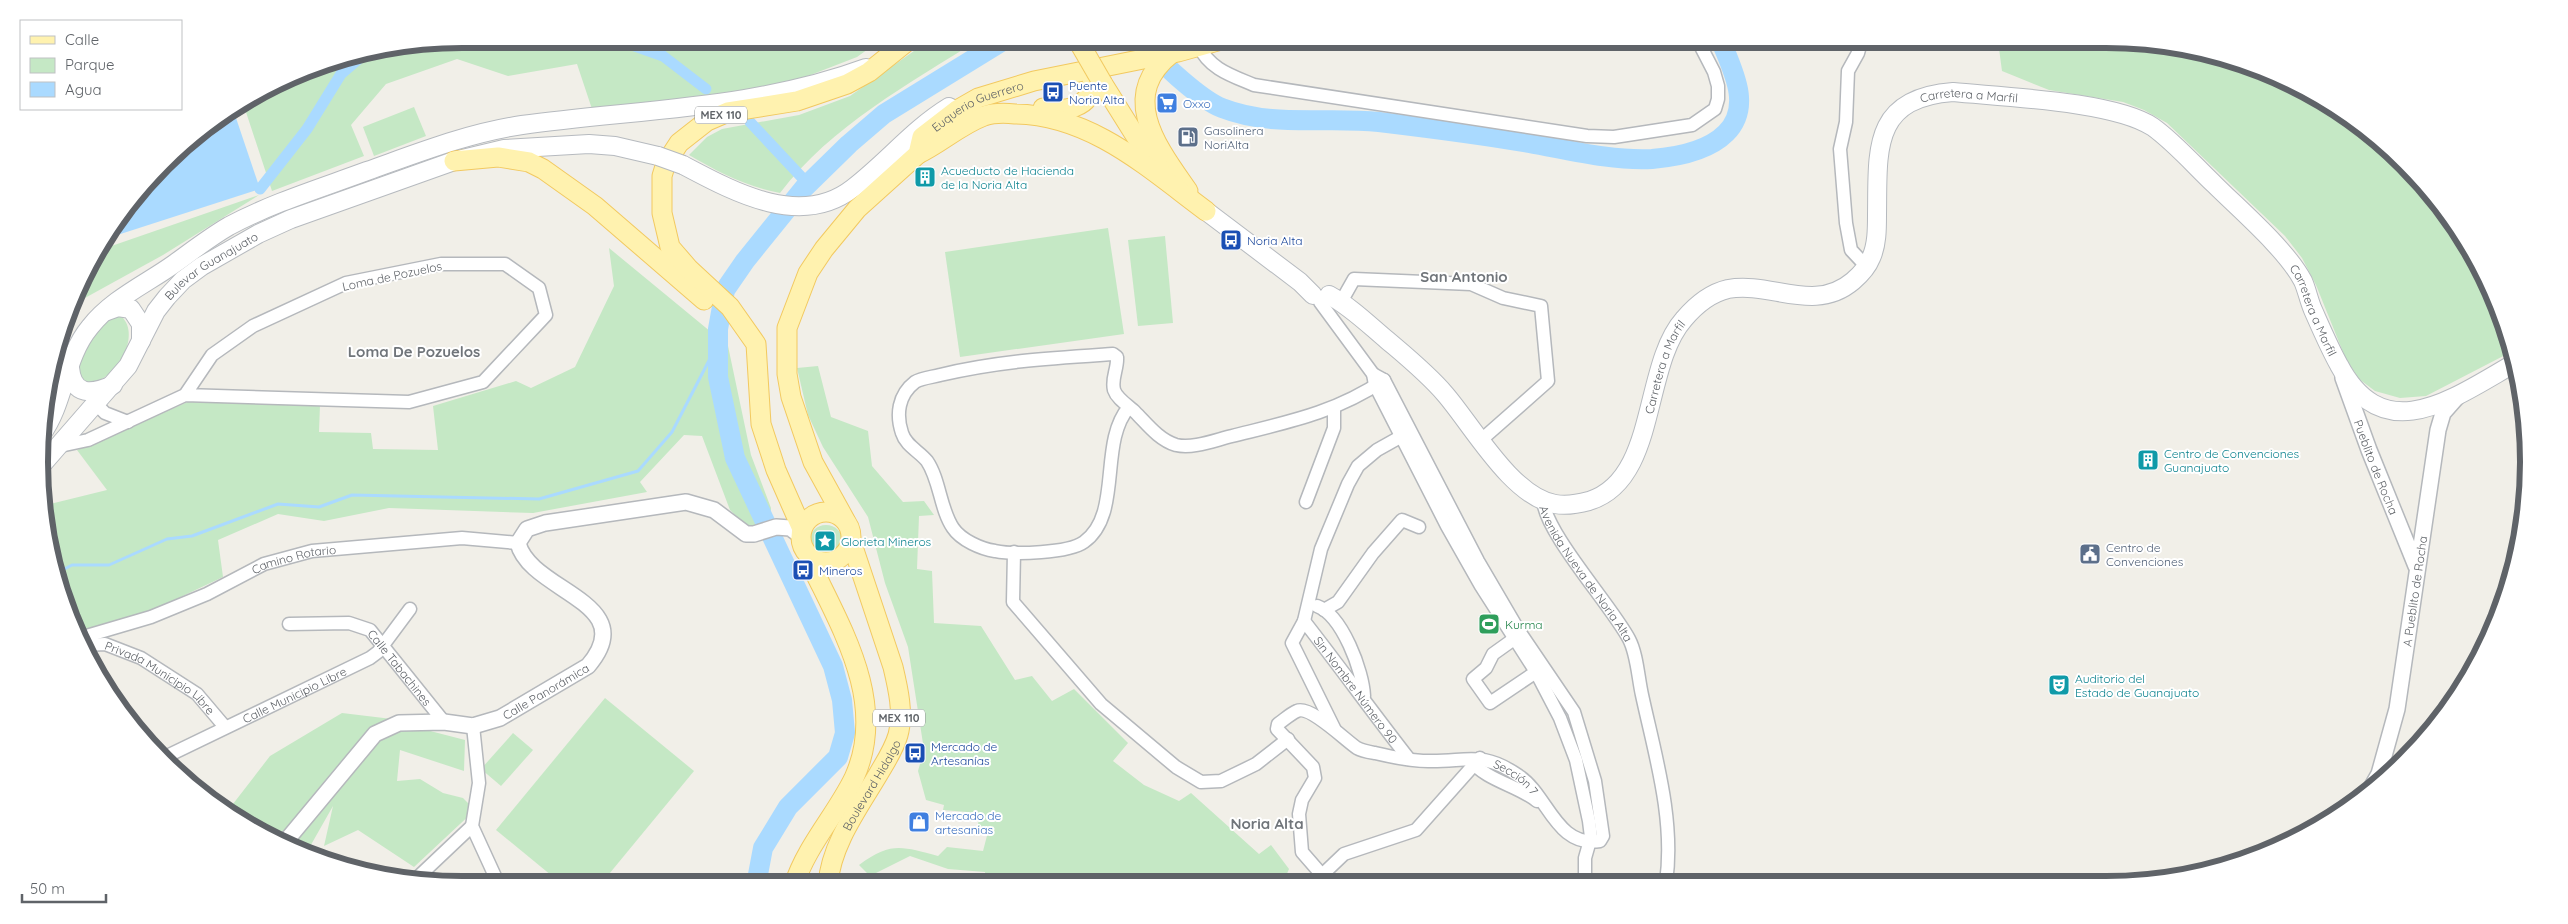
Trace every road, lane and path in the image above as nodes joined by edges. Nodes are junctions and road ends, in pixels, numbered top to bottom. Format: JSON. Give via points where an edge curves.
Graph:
{"nodes":[{"id":1,"x":899,"y":48,"type":"edge"},
{"id":2,"x":1080,"y":48,"type":"edge"},
{"id":3,"x":1191,"y":48,"type":"edge"},
{"id":4,"x":1200,"y":48,"type":"edge"},
{"id":5,"x":1702,"y":48,"type":"edge"},
{"id":6,"x":1859,"y":48,"type":"edge"},
{"id":7,"x":1176,"y":52,"type":"junction"},
{"id":8,"x":889,"y":56,"type":"junction"},
{"id":9,"x":1098,"y":84,"type":"junction"},
{"id":10,"x":1004,"y":88,"type":"junction"},
{"id":11,"x":969,"y":123,"type":"junction"},
{"id":12,"x":918,"y":154,"type":"junction"},
{"id":13,"x":454,"y":161,"type":"junction"},
{"id":14,"x":1199,"y":205,"type":"junction"},
{"id":15,"x":1866,"y":266,"type":"junction"},
{"id":16,"x":1325,"y":296,"type":"junction"},
{"id":17,"x":104,"y":313,"type":"junction"},
{"id":18,"x":141,"y":342,"type":"junction"},
{"id":19,"x":757,"y":364,"type":"junction"},
{"id":20,"x":2339,"y":366,"type":"junction"},
{"id":21,"x":2509,"y":366,"type":"edge"},
{"id":22,"x":70,"y":368,"type":"junction"},
{"id":23,"x":1377,"y":380,"type":"junction"},
{"id":24,"x":113,"y":385,"type":"junction"},
{"id":25,"x":186,"y":395,"type":"junction"},
{"id":26,"x":2459,"y":395,"type":"junction"},
{"id":27,"x":96,"y":404,"type":"junction"},
{"id":28,"x":1130,"y":407,"type":"junction"},
{"id":29,"x":1334,"y":408,"type":"junction"},
{"id":30,"x":50,"y":420,"type":"edge"},
{"id":31,"x":128,"y":422,"type":"junction"},
{"id":32,"x":1402,"y":436,"type":"junction"},
{"id":33,"x":1480,"y":441,"type":"junction"},
{"id":34,"x":60,"y":446,"type":"junction"},
{"id":35,"x":48,"y":459,"type":"edge"},
{"id":36,"x":1543,"y":500,"type":"junction"},
{"id":37,"x":1306,"y":502,"type":"dead end"},
{"id":38,"x":845,"y":520,"type":"junction"},
{"id":39,"x":1419,"y":527,"type":"dead end"},
{"id":40,"x":801,"y":533,"type":"junction"},
{"id":41,"x":851,"y":542,"type":"junction"},
{"id":42,"x":518,"y":543,"type":"junction"},
{"id":43,"x":1014,"y":552,"type":"junction"},
{"id":44,"x":814,"y":559,"type":"junction"},
{"id":45,"x":2416,"y":568,"type":"junction"},
{"id":46,"x":410,"y":609,"type":"dead end"},
{"id":47,"x":1324,"y":610,"type":"junction"},
{"id":48,"x":1304,"y":617,"type":"junction"},
{"id":49,"x":289,"y":624,"type":"dead end"},
{"id":50,"x":86,"y":636,"type":"edge"},
{"id":51,"x":1514,"y":639,"type":"junction"},
{"id":52,"x":382,"y":643,"type":"junction"},
{"id":53,"x":90,"y":645,"type":"edge"},
{"id":54,"x":1536,"y":672,"type":"junction"},
{"id":55,"x":1364,"y":701,"type":"junction"},
{"id":56,"x":444,"y":722,"type":"junction"},
{"id":57,"x":473,"y":726,"type":"junction"},
{"id":58,"x":225,"y":728,"type":"junction"},
{"id":59,"x":1335,"y":730,"type":"junction"},
{"id":60,"x":1288,"y":739,"type":"junction"},
{"id":61,"x":169,"y":755,"type":"edge"},
{"id":62,"x":1409,"y":759,"type":"junction"},
{"id":63,"x":1474,"y":761,"type":"junction"},
{"id":64,"x":2379,"y":774,"type":"edge"},
{"id":65,"x":472,"y":826,"type":"junction"},
{"id":66,"x":288,"y":838,"type":"edge"},
{"id":67,"x":1590,"y":842,"type":"junction"},
{"id":68,"x":421,"y":874,"type":"edge"},
{"id":69,"x":495,"y":876,"type":"edge"},
{"id":70,"x":797,"y":876,"type":"edge"},
{"id":71,"x":830,"y":876,"type":"edge"},
{"id":72,"x":1321,"y":876,"type":"edge"},
{"id":73,"x":1326,"y":876,"type":"edge"},
{"id":74,"x":1585,"y":876,"type":"edge"},
{"id":75,"x":1667,"y":876,"type":"edge"}],
"edges":[{"from":1,"to":8,"type":"main road","number":"MEX 110"},
{"from":2,"to":9,"type":"main road","bridge":true},
{"from":3,"to":7,"type":"main road","name":"Euquerio Guerrero","number":"MEX 110"},
{"from":4,"to":5,"type":"street","via":[[1217,69],[1254,85],[1600,138],[1692,125],[1715,109],[1718,86]]},
{"from":6,"to":15,"type":"street","via":[[1848,71],[1846,122],[1840,150],[1851,250]]},
{"from":7,"to":10,"type":"main road","name":"Euquerio Guerrero","number":"MEX 110"},
{"from":7,"to":14,"type":"main road","via":[[1151,73],[1146,100],[1150,130],[1156,146]]},
{"from":8,"to":17,"type":"main road","name":"Bulevar Guanajuato","via":[[865,69],[778,93],[728,102],[522,126],[448,142],[265,209],[229,226]]},
{"from":8,"to":19,"type":"main road","number":"MEX 110","via":[[869,72],[824,93],[797,101],[728,112],[707,121],[679,143],[666,163],[662,176],[662,213],[670,247],[730,307],[756,344]]},
{"from":9,"to":11,"type":"main road","via":[[1088,98],[1075,107],[1053,110],[1022,104],[992,106],[981,109]]},
{"from":9,"to":14,"type":"main road","via":[[1152,161]]},
{"from":10,"to":12,"type":"main road","name":"Euquerio Guerrero","number":"MEX 110","via":[[957,110],[922,137]]},
{"from":10,"to":13,"type":"main road","name":"Bulevar Guanajuato","bridge":true,"via":[[958,102],[940,112],[921,125],[854,188],[822,204],[802,207],[778,204],[730,189],[683,165],[615,146],[555,144],[504,149]]},
{"from":11,"to":12,"type":"main road"},
{"from":11,"to":14,"type":"main road","via":[[986,115],[1019,114],[1072,124],[1116,146]]},
{"from":12,"to":38,"type":"main road","name":"Euquerio Guerrero","number":"MEX 110","via":[[856,209],[808,273],[786,328],[791,397],[813,462]]},
{"from":13,"to":18,"type":"main road","name":"Bulevar Guanajuato","via":[[291,219],[228,249],[183,280],[167,297],[156,311]]},
{"from":13,"to":19,"type":"main road","via":[[498,157],[530,162],[543,169],[596,206],[710,304]]},
{"from":14,"to":16,"type":"main road","name":"Avenida Nueva de Noria Alta","via":[[1300,282]]},
{"from":15,"to":20,"type":"main road","name":"Carretera a Marfil","via":[[1872,258],[1877,237],[1878,158],[1882,135],[1893,116],[1909,103],[1930,94],[1953,92],[2093,108],[2124,115],[2152,127],[2266,235],[2303,281]]},
{"from":15,"to":36,"type":"main road","name":"Carretera a Marfil","via":[[1842,289],[1815,297],[1745,288],[1711,296],[1682,320],[1669,341],[1636,450],[1625,474],[1613,489],[1580,504],[1565,505]]},
{"from":16,"to":23,"type":"street"},
{"from":16,"to":33,"type":"main road","name":"Avenida Nueva de Noria Alta","via":[[1426,374],[1446,394]]},
{"from":16,"to":33,"type":"street","via":[[1354,279],[1471,284],[1503,298],[1541,306],[1548,381]]},
{"from":17,"to":18,"type":"main road","via":[[118,307],[131,308],[140,318]]},
{"from":17,"to":22,"type":"main road","name":"Bulevar Guanajuato","via":[[89,327]]},
{"from":18,"to":24,"type":"main road","name":"Bulevar Guanajuato"},
{"from":19,"to":40,"type":"main road","number":"MEX 110","via":[[761,424]]},
{"from":20,"to":26,"type":"main road","name":"Carretera a Marfil","via":[[2357,392],[2373,406],[2415,411]]},
{"from":20,"to":45,"type":"street","name":"Pueblito de Rocha"},
{"from":21,"to":26,"type":"main road","name":"Carretera a Marfil"},
{"from":22,"to":24,"type":"main road","via":[[75,385],[86,392]]},
{"from":22,"to":30,"type":"main road","name":"Bulevar Guanajuato"},
{"from":23,"to":29,"type":"street"},
{"from":23,"to":32,"type":"street"},
{"from":23,"to":67,"type":"street","via":[[1522,636],[1574,712],[1595,781],[1602,821],[1603,836],[1600,841]]},
{"from":24,"to":27,"type":"main road","name":"Bulevar Guanajuato"},
{"from":25,"to":25,"type":"street","name":"Loma de Pozuelos","via":[[409,402],[483,382],[546,315],[539,288],[505,264],[441,264],[346,283],[253,326],[212,355]]},
{"from":25,"to":31,"type":"street"},
{"from":26,"to":45,"type":"street","name":"A Pueblito de Rocha","via":[[2443,413],[2438,430]]},
{"from":27,"to":31,"type":"street","via":[[105,413]]},
{"from":27,"to":34,"type":"main road","name":"Bulevar Guanajuato"},
{"from":28,"to":29,"type":"street","via":[[1158,435],[1176,445],[1196,445],[1283,425]]},
{"from":28,"to":43,"type":"street","via":[[1122,416],[1110,462],[1100,528],[1083,543],[1058,550]]},
{"from":28,"to":43,"type":"street","via":[[1114,391],[1113,377],[1118,364],[1113,354],[983,365],[915,382],[901,400],[898,412],[902,435],[927,461],[953,528],[972,544],[995,551]]},
{"from":29,"to":37,"type":"street","via":[[1334,428]]},
{"from":31,"to":34,"type":"street","via":[[88,440]]},
{"from":32,"to":48,"type":"street","via":[[1377,450],[1358,466],[1348,484],[1321,549]]},
{"from":32,"to":51,"type":"street","via":[[1447,526]]},
{"from":33,"to":36,"type":"main road","name":"Avenida Nueva de Noria Alta","via":[[1530,494]]},
{"from":34,"to":35,"type":"main road","name":"Bulevar Guanajuato"},
{"from":36,"to":75,"type":"street","name":"Avenida Nueva de Noria Alta","via":[[1559,538],[1630,640],[1661,782],[1669,842]]},
{"from":38,"to":40,"type":"main road","via":[[832,512],[824,512],[810,517]]},
{"from":38,"to":41,"type":"main road","number":"MEX 110"},
{"from":39,"to":47,"type":"street","via":[[1402,520],[1338,602]]},
{"from":40,"to":42,"type":"street","via":[[776,527],[746,534],[714,510],[686,502],[536,525],[527,529]]},
{"from":40,"to":44,"type":"main road","number":"MEX 110","via":[[804,550]]},
{"from":41,"to":44,"type":"main road","via":[[840,558],[827,562]]},
{"from":41,"to":71,"type":"main road","name":"Boulevard Hidalgo","number":"MEX 110","via":[[894,667],[900,720],[891,752],[841,840]]},
{"from":42,"to":50,"type":"street","name":"Camino Rotario","via":[[462,538],[312,551],[264,564],[207,594],[151,617]]},
{"from":42,"to":57,"type":"street","name":"Calle Panorámica","via":[[525,560],[535,571],[584,601],[592,610],[602,630],[600,647],[588,666],[500,718]]},
{"from":43,"to":60,"type":"street","via":[[1013,602],[1101,704],[1176,767],[1202,782],[1221,780],[1256,764]]},
{"from":44,"to":70,"type":"main road","name":"Boulevard Hidalgo","number":"MEX 110","via":[[816,575],[858,672],[867,724],[866,741],[854,778]]},
{"from":45,"to":64,"type":"street","name":"A Pueblito de Rocha","via":[[2397,708]]},
{"from":46,"to":52,"type":"street","name":"Calle Municipio Libre"},
{"from":47,"to":48,"type":"street","via":[[1313,606]]},
{"from":47,"to":55,"type":"street","via":[[1340,627],[1360,670]]},
{"from":48,"to":55,"type":"street","name":"Sin Nombre Número 90"},
{"from":48,"to":59,"type":"street","via":[[1292,643]]},
{"from":49,"to":52,"type":"street","name":"Calle Tabachines","via":[[359,624]]},
{"from":51,"to":54,"type":"street"},
{"from":51,"to":54,"type":"street","via":[[1493,654],[1486,668],[1473,679],[1490,704]]},
{"from":52,"to":56,"type":"street","name":"Calle Tabachines"},
{"from":52,"to":58,"type":"street","name":"Calle Municipio Libre","via":[[370,658]]},
{"from":53,"to":58,"type":"street","name":"Privada Municipio Libre","via":[[105,644],[150,663],[197,694]]},
{"from":54,"to":67,"type":"street","via":[[1560,718],[1576,760],[1589,821]]},
{"from":55,"to":62,"type":"street","name":"Sin Nombre Número 90"},
{"from":56,"to":57,"type":"street","name":"Calle Panorámica"},
{"from":56,"to":66,"type":"street","name":"Calle Panorámica","via":[[399,723],[375,734]]},
{"from":57,"to":65,"type":"street","via":[[480,783]]},
{"from":58,"to":61,"type":"street","name":"Calle Municipio Libre"},
{"from":59,"to":60,"type":"street","via":[[1304,710],[1298,710],[1278,724],[1277,729]]},
{"from":59,"to":62,"type":"street","via":[[1358,749]]},
{"from":60,"to":72,"type":"street","via":[[1314,767],[1315,778],[1302,800],[1299,814],[1302,852]]},
{"from":62,"to":63,"type":"street"},
{"from":63,"to":67,"type":"street","name":"Sección 7","via":[[1519,776],[1536,790],[1555,822],[1577,839]]},
{"from":63,"to":73,"type":"street","via":[[1416,830],[1344,854]]},
{"from":65,"to":68,"type":"street"},
{"from":65,"to":69,"type":"street"},
{"from":67,"to":74,"type":"street","via":[[1585,858]]}]}
